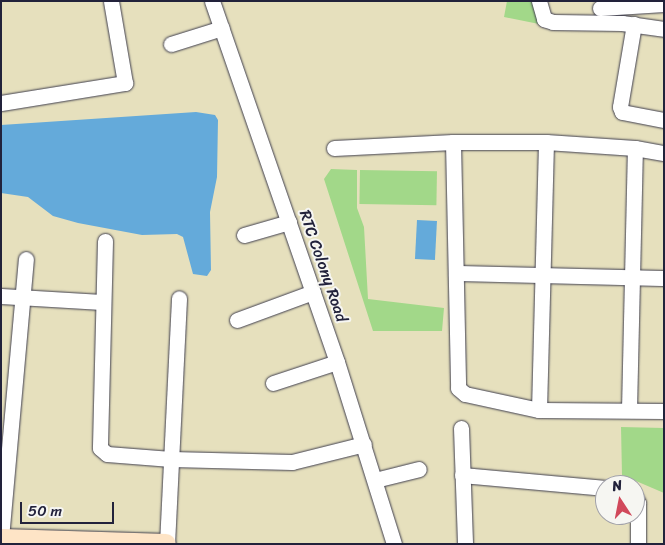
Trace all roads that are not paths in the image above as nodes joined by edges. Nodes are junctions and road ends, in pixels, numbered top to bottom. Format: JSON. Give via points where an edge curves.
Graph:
{"nodes":[{"id":1,"x":111,"y":1,"type":"edge"},
{"id":2,"x":212,"y":1,"type":"edge"},
{"id":3,"x":539,"y":1,"type":"edge"},
{"id":4,"x":664,"y":4,"type":"edge"},
{"id":5,"x":600,"y":10,"type":"edge"},
{"id":6,"x":634,"y":24,"type":"junction"},
{"id":7,"x":222,"y":28,"type":"junction"},
{"id":8,"x":664,"y":28,"type":"edge"},
{"id":9,"x":171,"y":44,"type":"dead end"},
{"id":10,"x":1,"y":103,"type":"edge"},
{"id":11,"x":664,"y":120,"type":"edge"},
{"id":12,"x":454,"y":142,"type":"junction"},
{"id":13,"x":546,"y":142,"type":"junction"},
{"id":14,"x":334,"y":148,"type":"dead end"},
{"id":15,"x":635,"y":148,"type":"junction"},
{"id":16,"x":664,"y":153,"type":"edge"},
{"id":17,"x":289,"y":222,"type":"junction"},
{"id":18,"x":244,"y":235,"type":"dead end"},
{"id":19,"x":105,"y":241,"type":"dead end"},
{"id":20,"x":26,"y":259,"type":"dead end"},
{"id":21,"x":456,"y":273,"type":"junction"},
{"id":22,"x":542,"y":275,"type":"junction"},
{"id":23,"x":632,"y":277,"type":"junction"},
{"id":24,"x":664,"y":278,"type":"edge"},
{"id":25,"x":313,"y":292,"type":"junction"},
{"id":26,"x":1,"y":296,"type":"edge"},
{"id":27,"x":22,"y":297,"type":"junction"},
{"id":28,"x":179,"y":298,"type":"dead end"},
{"id":29,"x":102,"y":302,"type":"junction"},
{"id":30,"x":237,"y":320,"type":"dead end"},
{"id":31,"x":337,"y":362,"type":"junction"},
{"id":32,"x":273,"y":383,"type":"dead end"},
{"id":33,"x":539,"y":410,"type":"junction"},
{"id":34,"x":629,"y":410,"type":"junction"},
{"id":35,"x":664,"y":411,"type":"edge"},
{"id":36,"x":461,"y":428,"type":"dead end"},
{"id":37,"x":364,"y":444,"type":"junction"},
{"id":38,"x":171,"y":459,"type":"junction"},
{"id":39,"x":419,"y":469,"type":"dead end"},
{"id":40,"x":462,"y":475,"type":"junction"},
{"id":41,"x":375,"y":480,"type":"junction"},
{"id":42,"x":595,"y":487,"type":"edge"},
{"id":43,"x":638,"y":525,"type":"edge"},
{"id":44,"x":1,"y":538,"type":"edge"},
{"id":45,"x":68,"y":543,"type":"edge"},
{"id":46,"x":137,"y":544,"type":"edge"},
{"id":47,"x":166,"y":544,"type":"edge"},
{"id":48,"x":394,"y":544,"type":"edge"},
{"id":49,"x":465,"y":544,"type":"edge"},
{"id":50,"x":638,"y":544,"type":"edge"}],
"edges":[{"from":1,"to":10,"type":"street","via":[[125,83]]},
{"from":2,"to":7,"type":"street","name":"RTC Colony Road"},
{"from":3,"to":5,"type":"street","via":[[544,19],[553,22]]},
{"from":4,"to":5,"type":"street"},
{"from":5,"to":6,"type":"street"},
{"from":6,"to":8,"type":"street"},
{"from":6,"to":11,"type":"street","via":[[620,107],[622,112]]},
{"from":7,"to":9,"type":"street"},
{"from":7,"to":17,"type":"street","name":"RTC Colony Road"},
{"from":12,"to":13,"type":"street"},
{"from":12,"to":14,"type":"street"},
{"from":12,"to":21,"type":"street"},
{"from":13,"to":15,"type":"street"},
{"from":13,"to":22,"type":"street"},
{"from":15,"to":16,"type":"street"},
{"from":15,"to":23,"type":"street"},
{"from":17,"to":18,"type":"street"},
{"from":17,"to":25,"type":"street","name":"RTC Colony Road"},
{"from":19,"to":29,"type":"street"},
{"from":20,"to":27,"type":"street"},
{"from":21,"to":22,"type":"street"},
{"from":21,"to":33,"type":"street","via":[[458,388],[465,394]]},
{"from":22,"to":23,"type":"street"},
{"from":22,"to":33,"type":"street"},
{"from":23,"to":24,"type":"street"},
{"from":23,"to":34,"type":"street"},
{"from":25,"to":30,"type":"street"},
{"from":25,"to":31,"type":"street","name":"RTC Colony Road"},
{"from":26,"to":27,"type":"street"},
{"from":27,"to":29,"type":"street"},
{"from":27,"to":44,"type":"street"},
{"from":28,"to":38,"type":"street"},
{"from":29,"to":38,"type":"street","via":[[100,448],[107,454]]},
{"from":31,"to":32,"type":"street"},
{"from":31,"to":37,"type":"street","name":"RTC Colony Road"},
{"from":33,"to":34,"type":"street"},
{"from":34,"to":35,"type":"street"},
{"from":36,"to":40,"type":"street"},
{"from":37,"to":38,"type":"street","via":[[303,461]]},
{"from":37,"to":41,"type":"street","name":"RTC Colony Road"},
{"from":38,"to":47,"type":"street"},
{"from":39,"to":41,"type":"street"},
{"from":40,"to":42,"type":"street"},
{"from":40,"to":49,"type":"street"},
{"from":41,"to":48,"type":"street","name":"RTC Colony Road"},
{"from":43,"to":50,"type":"street"},
{"from":44,"to":45,"type":"main road"},
{"from":45,"to":46,"type":"main road"},
{"from":46,"to":47,"type":"main road"}]}
